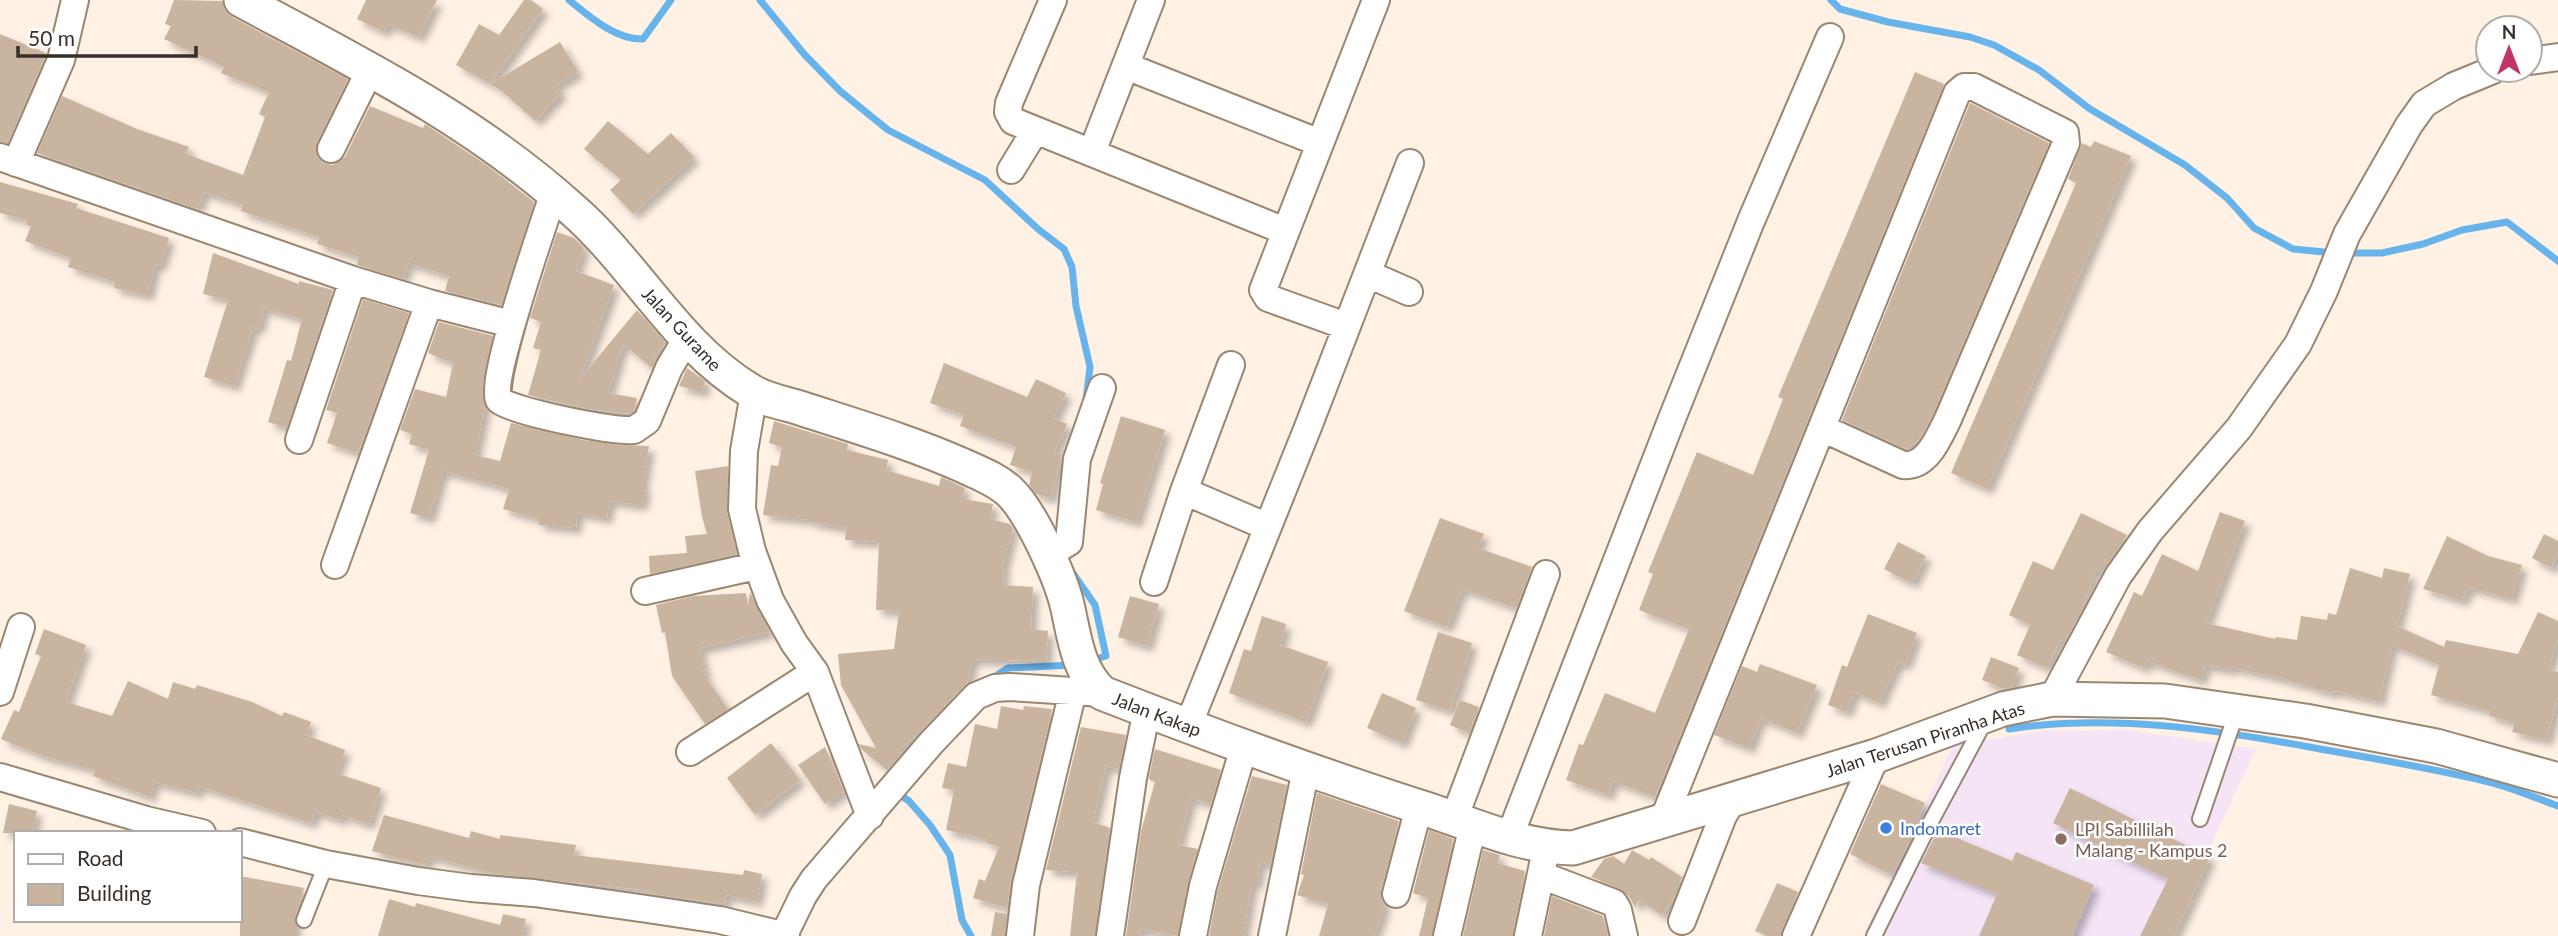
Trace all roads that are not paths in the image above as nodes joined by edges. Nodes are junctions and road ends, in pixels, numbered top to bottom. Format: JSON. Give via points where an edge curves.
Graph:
{"nodes":[{"id":1,"x":75,"y":0,"type":"edge"},
{"id":2,"x":242,"y":0,"type":"edge"},
{"id":3,"x":1053,"y":0,"type":"edge"},
{"id":4,"x":1151,"y":0,"type":"edge"},
{"id":5,"x":1376,"y":0,"type":"edge"},
{"id":6,"x":1830,"y":37,"type":"dead end"},
{"id":7,"x":1126,"y":66,"type":"junction"},
{"id":8,"x":370,"y":70,"type":"junction"},
{"id":9,"x":2474,"y":78,"type":"edge"},
{"id":10,"x":1035,"y":131,"type":"junction"},
{"id":11,"x":1320,"y":144,"type":"junction"},
{"id":12,"x":331,"y":149,"type":"dead end"},
{"id":13,"x":1092,"y":152,"type":"junction"},
{"id":14,"x":8,"y":160,"type":"edge"},
{"id":15,"x":1410,"y":163,"type":"dead end"},
{"id":16,"x":1011,"y":170,"type":"dead end"},
{"id":17,"x":554,"y":192,"type":"junction"},
{"id":18,"x":1285,"y":231,"type":"junction"},
{"id":19,"x":1368,"y":274,"type":"junction"},
{"id":20,"x":353,"y":280,"type":"junction"},
{"id":21,"x":1409,"y":292,"type":"dead end"},
{"id":22,"x":429,"y":303,"type":"junction"},
{"id":23,"x":512,"y":324,"type":"junction"},
{"id":24,"x":1346,"y":326,"type":"junction"},
{"id":25,"x":687,"y":338,"type":"junction"},
{"id":26,"x":1231,"y":365,"type":"dead end"},
{"id":27,"x":1102,"y":388,"type":"dead end"},
{"id":28,"x":754,"y":393,"type":"junction"},
{"id":29,"x":1822,"y":428,"type":"junction"},
{"id":30,"x":299,"y":440,"type":"dead end"},
{"id":31,"x":1184,"y":491,"type":"junction"},
{"id":32,"x":1268,"y":527,"type":"junction"},
{"id":33,"x":1057,"y":550,"type":"junction"},
{"id":34,"x":335,"y":565,"type":"dead end"},
{"id":35,"x":756,"y":566,"type":"junction"},
{"id":36,"x":1546,"y":574,"type":"dead end"},
{"id":37,"x":1154,"y":582,"type":"dead end"},
{"id":38,"x":645,"y":591,"type":"dead end"},
{"id":39,"x":21,"y":628,"type":"dead end"},
{"id":40,"x":815,"y":672,"type":"junction"},
{"id":41,"x":1083,"y":674,"type":"junction"},
{"id":42,"x":0,"y":692,"type":"edge"},
{"id":43,"x":2052,"y":699,"type":"junction"},
{"id":44,"x":1147,"y":710,"type":"junction"},
{"id":45,"x":1988,"y":715,"type":"junction"},
{"id":46,"x":1188,"y":726,"type":"junction"},
{"id":47,"x":2233,"y":726,"type":"junction"},
{"id":48,"x":1244,"y":747,"type":"junction"},
{"id":49,"x":690,"y":752,"type":"dead end"},
{"id":50,"x":1876,"y":756,"type":"junction"},
{"id":51,"x":1306,"y":769,"type":"junction"},
{"id":52,"x":0,"y":777,"type":"edge"},
{"id":53,"x":2558,"y":780,"type":"edge"},
{"id":54,"x":886,"y":797,"type":"junction"},
{"id":55,"x":1732,"y":801,"type":"junction"},
{"id":56,"x":1419,"y":807,"type":"junction"},
{"id":57,"x":2200,"y":819,"type":"dead end"},
{"id":58,"x":1464,"y":822,"type":"junction"},
{"id":59,"x":1662,"y":823,"type":"junction"},
{"id":60,"x":193,"y":831,"type":"edge"},
{"id":61,"x":1509,"y":838,"type":"junction"},
{"id":62,"x":242,"y":843,"type":"edge"},
{"id":63,"x":1544,"y":861,"type":"junction"},
{"id":64,"x":326,"y":864,"type":"junction"},
{"id":65,"x":1396,"y":894,"type":"dead end"},
{"id":66,"x":304,"y":920,"type":"dead end"},
{"id":67,"x":1682,"y":921,"type":"dead end"},
{"id":68,"x":785,"y":936,"type":"edge"},
{"id":69,"x":1020,"y":936,"type":"edge"},
{"id":70,"x":1110,"y":936,"type":"edge"},
{"id":71,"x":1193,"y":936,"type":"edge"},
{"id":72,"x":1272,"y":936,"type":"edge"},
{"id":73,"x":1447,"y":936,"type":"edge"},
{"id":74,"x":1528,"y":936,"type":"edge"},
{"id":75,"x":1624,"y":936,"type":"edge"},
{"id":76,"x":1797,"y":936,"type":"edge"},
{"id":77,"x":1874,"y":936,"type":"edge"}],
"edges":[{"from":1,"to":14,"type":"street","via":[[61,60]]},
{"from":2,"to":8,"type":"street","name":"Jalan Gurame"},
{"from":3,"to":10,"type":"street","via":[[1008,106],[1013,121]]},
{"from":4,"to":7,"type":"street"},
{"from":5,"to":11,"type":"street"},
{"from":6,"to":61,"type":"street","via":[[1671,421]]},
{"from":7,"to":11,"type":"street"},
{"from":7,"to":13,"type":"street"},
{"from":8,"to":12,"type":"street"},
{"from":8,"to":17,"type":"street","name":"Jalan Gurame","via":[[493,144]]},
{"from":9,"to":43,"type":"street","via":[[2424,104],[2347,234],[2298,344],[2239,428],[2150,531],[2118,576]]},
{"from":10,"to":13,"type":"street"},
{"from":10,"to":16,"type":"street"},
{"from":11,"to":18,"type":"street"},
{"from":13,"to":18,"type":"street"},
{"from":14,"to":20,"type":"street"},
{"from":15,"to":19,"type":"street"},
{"from":17,"to":23,"type":"street"},
{"from":17,"to":25,"type":"street","name":"Jalan Gurame","via":[[584,219]]},
{"from":18,"to":24,"type":"street","via":[[1264,288],[1266,297]]},
{"from":19,"to":21,"type":"street"},
{"from":19,"to":24,"type":"street"},
{"from":20,"to":22,"type":"street"},
{"from":20,"to":30,"type":"street"},
{"from":22,"to":23,"type":"street"},
{"from":22,"to":34,"type":"street"},
{"from":23,"to":25,"type":"street","via":[[496,389],[499,400],[532,412],[629,431],[647,421]]},
{"from":24,"to":32,"type":"street"},
{"from":25,"to":28,"type":"street","name":"Jalan Gurame"},
{"from":26,"to":31,"type":"street"},
{"from":27,"to":33,"type":"street","via":[[1077,459]]},
{"from":28,"to":33,"type":"street","name":"Jalan Gurame","via":[[931,451],[990,478],[1010,492]]},
{"from":28,"to":35,"type":"street","via":[[744,450],[742,509]]},
{"from":29,"to":29,"type":"street","via":[[1903,465],[1914,465],[1929,452],[1948,419],[2066,144],[2064,133],[1974,87],[1957,93]]},
{"from":29,"to":59,"type":"street"},
{"from":31,"to":32,"type":"street"},
{"from":31,"to":37,"type":"street"},
{"from":32,"to":46,"type":"street"},
{"from":33,"to":41,"type":"street","name":"Jalan Gurame"},
{"from":35,"to":38,"type":"street"},
{"from":35,"to":40,"type":"street","via":[[781,622]]},
{"from":36,"to":58,"type":"street"},
{"from":39,"to":42,"type":"street"},
{"from":40,"to":49,"type":"street"},
{"from":40,"to":54,"type":"street"},
{"from":41,"to":44,"type":"street","name":"Jalan Kakap"},
{"from":41,"to":54,"type":"street","name":"Jalan Kakap","via":[[995,688],[976,696]]},
{"from":41,"to":69,"type":"street","via":[[1026,885]]},
{"from":43,"to":45,"type":"street","name":"Jalan Terusan Piranha Atas"},
{"from":43,"to":47,"type":"street","name":"Jalan Terusan Piranha Atas","via":[[2165,701]]},
{"from":44,"to":46,"type":"street","name":"Jalan Kakap"},
{"from":44,"to":70,"type":"street"},
{"from":45,"to":50,"type":"street","name":"Jalan Terusan Piranha Atas"},
{"from":45,"to":77,"type":"lane"},
{"from":46,"to":48,"type":"street","name":"Jalan Kakap"},
{"from":47,"to":53,"type":"street","name":"Jalan Terusan Piranha Atas","via":[[2305,721],[2436,746]]},
{"from":47,"to":57,"type":"lane"},
{"from":48,"to":51,"type":"street","name":"Jalan Kakap"},
{"from":48,"to":71,"type":"street"},
{"from":50,"to":55,"type":"street","name":"Jalan Terusan Piranha Atas"},
{"from":50,"to":76,"type":"street"},
{"from":51,"to":56,"type":"street","name":"Jalan Kakap"},
{"from":51,"to":72,"type":"street"},
{"from":52,"to":60,"type":"street"},
{"from":54,"to":68,"type":"street","name":"Jalan Kakap","via":[[814,879]]},
{"from":55,"to":59,"type":"street","name":"Jalan Terusan Piranha Atas"},
{"from":55,"to":67,"type":"street"},
{"from":56,"to":58,"type":"street","name":"Jalan Kakap"},
{"from":56,"to":65,"type":"street"},
{"from":58,"to":61,"type":"street","name":"Jalan Kakap"},
{"from":58,"to":73,"type":"street"},
{"from":59,"to":63,"type":"street","name":"Jalan Terusan Piranha Atas"},
{"from":61,"to":63,"type":"street","name":"Jalan Kakap"},
{"from":62,"to":64,"type":"street"},
{"from":63,"to":74,"type":"street"},
{"from":63,"to":75,"type":"street","via":[[1614,903]]},
{"from":64,"to":66,"type":"lane"},
{"from":64,"to":68,"type":"street","via":[[457,886],[659,910]]}]}
